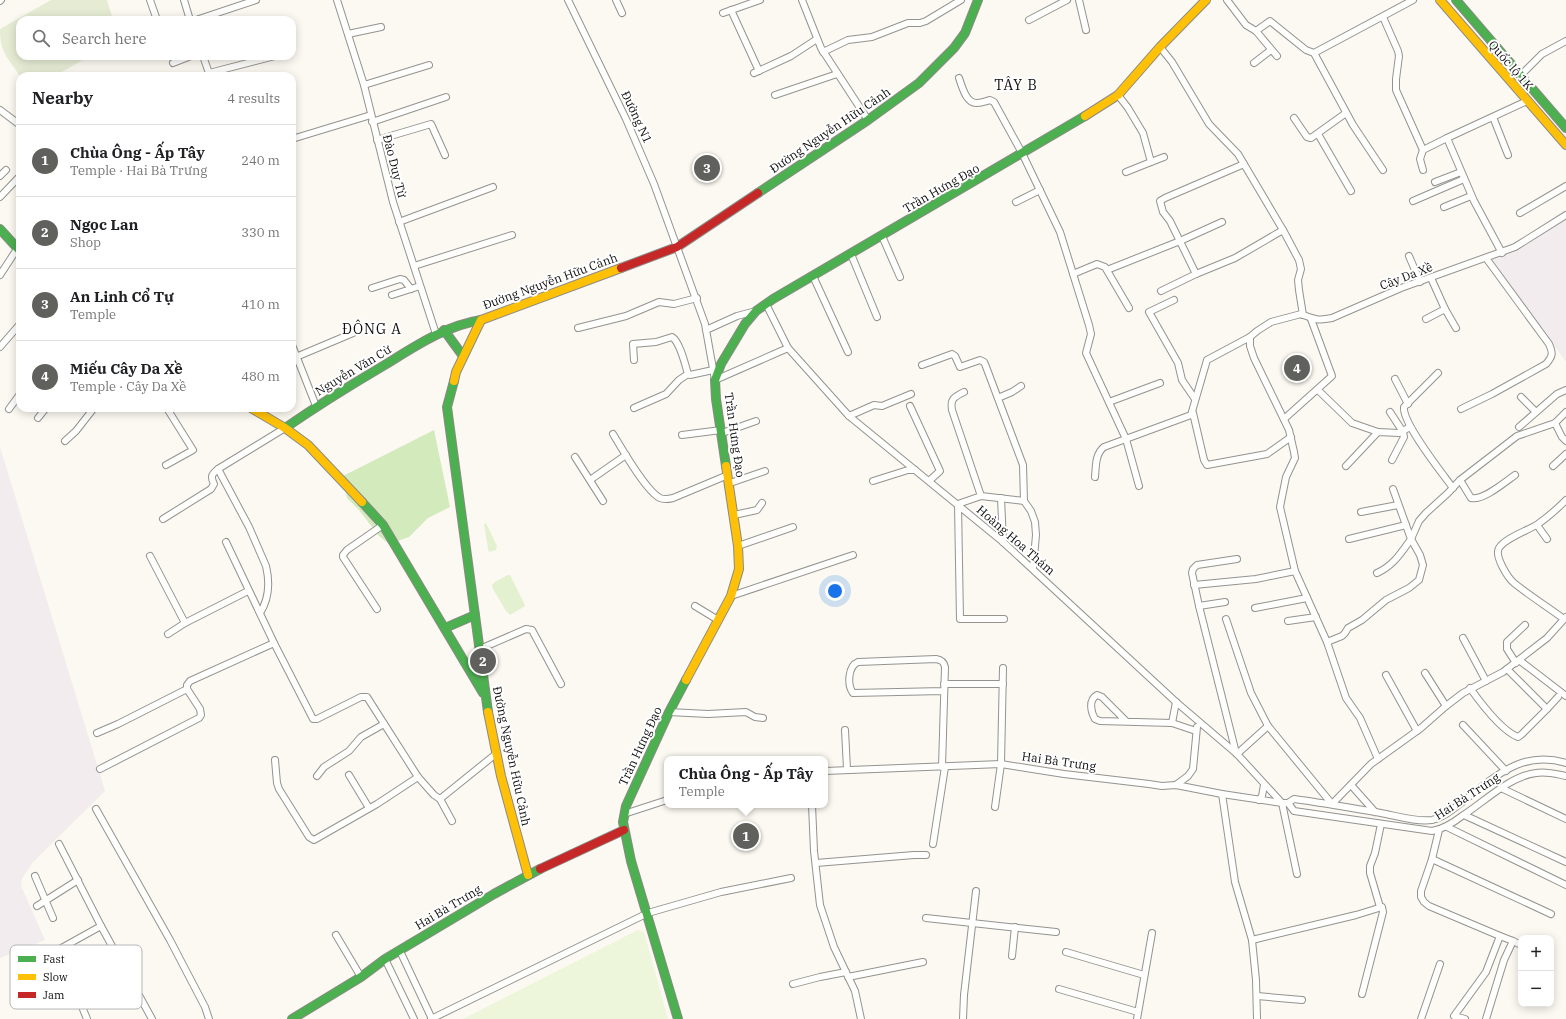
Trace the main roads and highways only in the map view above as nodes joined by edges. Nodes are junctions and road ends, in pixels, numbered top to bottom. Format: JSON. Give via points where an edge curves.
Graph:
{"nodes":[{"id":1,"x":978,"y":0,"type":"edge"},
{"id":2,"x":1206,"y":0,"type":"edge"},
{"id":3,"x":1440,"y":0,"type":"edge"},
{"id":4,"x":1456,"y":0,"type":"edge"},
{"id":5,"x":1566,"y":128,"type":"edge"},
{"id":6,"x":1566,"y":145,"type":"edge"},
{"id":7,"x":0,"y":229,"type":"edge"},
{"id":8,"x":16,"y":247,"type":"edge"},
{"id":9,"x":481,"y":320,"type":"junction"},
{"id":10,"x":444,"y":330,"type":"junction"},
{"id":11,"x":463,"y":356,"type":"junction"},
{"id":12,"x":258,"y":412,"type":"edge"},
{"id":13,"x":285,"y":428,"type":"junction"},
{"id":14,"x":475,"y":615,"type":"junction"},
{"id":15,"x":445,"y":628,"type":"junction"},
{"id":16,"x":485,"y":696,"type":"junction"},
{"id":17,"x":624,"y":830,"type":"junction"},
{"id":18,"x":528,"y":875,"type":"junction"},
{"id":19,"x":292,"y":1019,"type":"edge"},
{"id":20,"x":678,"y":1019,"type":"edge"}],
"edges":[{"from":1,"to":9,"type":"main road","name":"Đường Nguyễn Hữu Cảnh","via":[[965,33],[954,48],[919,83],[868,120],[677,247]]},
{"from":2,"to":17,"type":"main road","name":"Trần Hưng Đạo","via":[[1118,95],[766,304],[744,324],[721,364],[715,380],[739,569],[731,596],[669,712],[626,806]]},
{"from":3,"to":6,"type":"main road","name":"Quốc lộ 1K"},
{"from":4,"to":5,"type":"main road","name":"Quốc lộ 1K"},
{"from":7,"to":8,"type":"main road"},
{"from":9,"to":10,"type":"main road","name":"Nguyễn Văn Cừ"},
{"from":9,"to":11,"type":"main road","name":"Đường Nguyễn Hữu Cảnh"},
{"from":10,"to":11,"type":"main road"},
{"from":10,"to":13,"type":"main road","name":"Nguyễn Văn Cừ","via":[[316,406]]},
{"from":11,"to":14,"type":"main road","name":"Đường Nguyễn Hữu Cảnh","via":[[447,407]]},
{"from":12,"to":13,"type":"main road"},
{"from":13,"to":15,"type":"main road","via":[[308,446],[383,525]]},
{"from":14,"to":15,"type":"main road"},
{"from":14,"to":16,"type":"main road","name":"Đường Nguyễn Hữu Cảnh"},
{"from":15,"to":16,"type":"main road"},
{"from":16,"to":18,"type":"main road","name":"Đường Nguyễn Hữu Cảnh","via":[[502,776]]},
{"from":17,"to":18,"type":"main road","name":"Hai Bà Trưng"},
{"from":17,"to":20,"type":"main road","name":"Trần Hưng Đạo"},
{"from":18,"to":19,"type":"main road","name":"Hai Bà Trưng","via":[[465,910]]}]}
